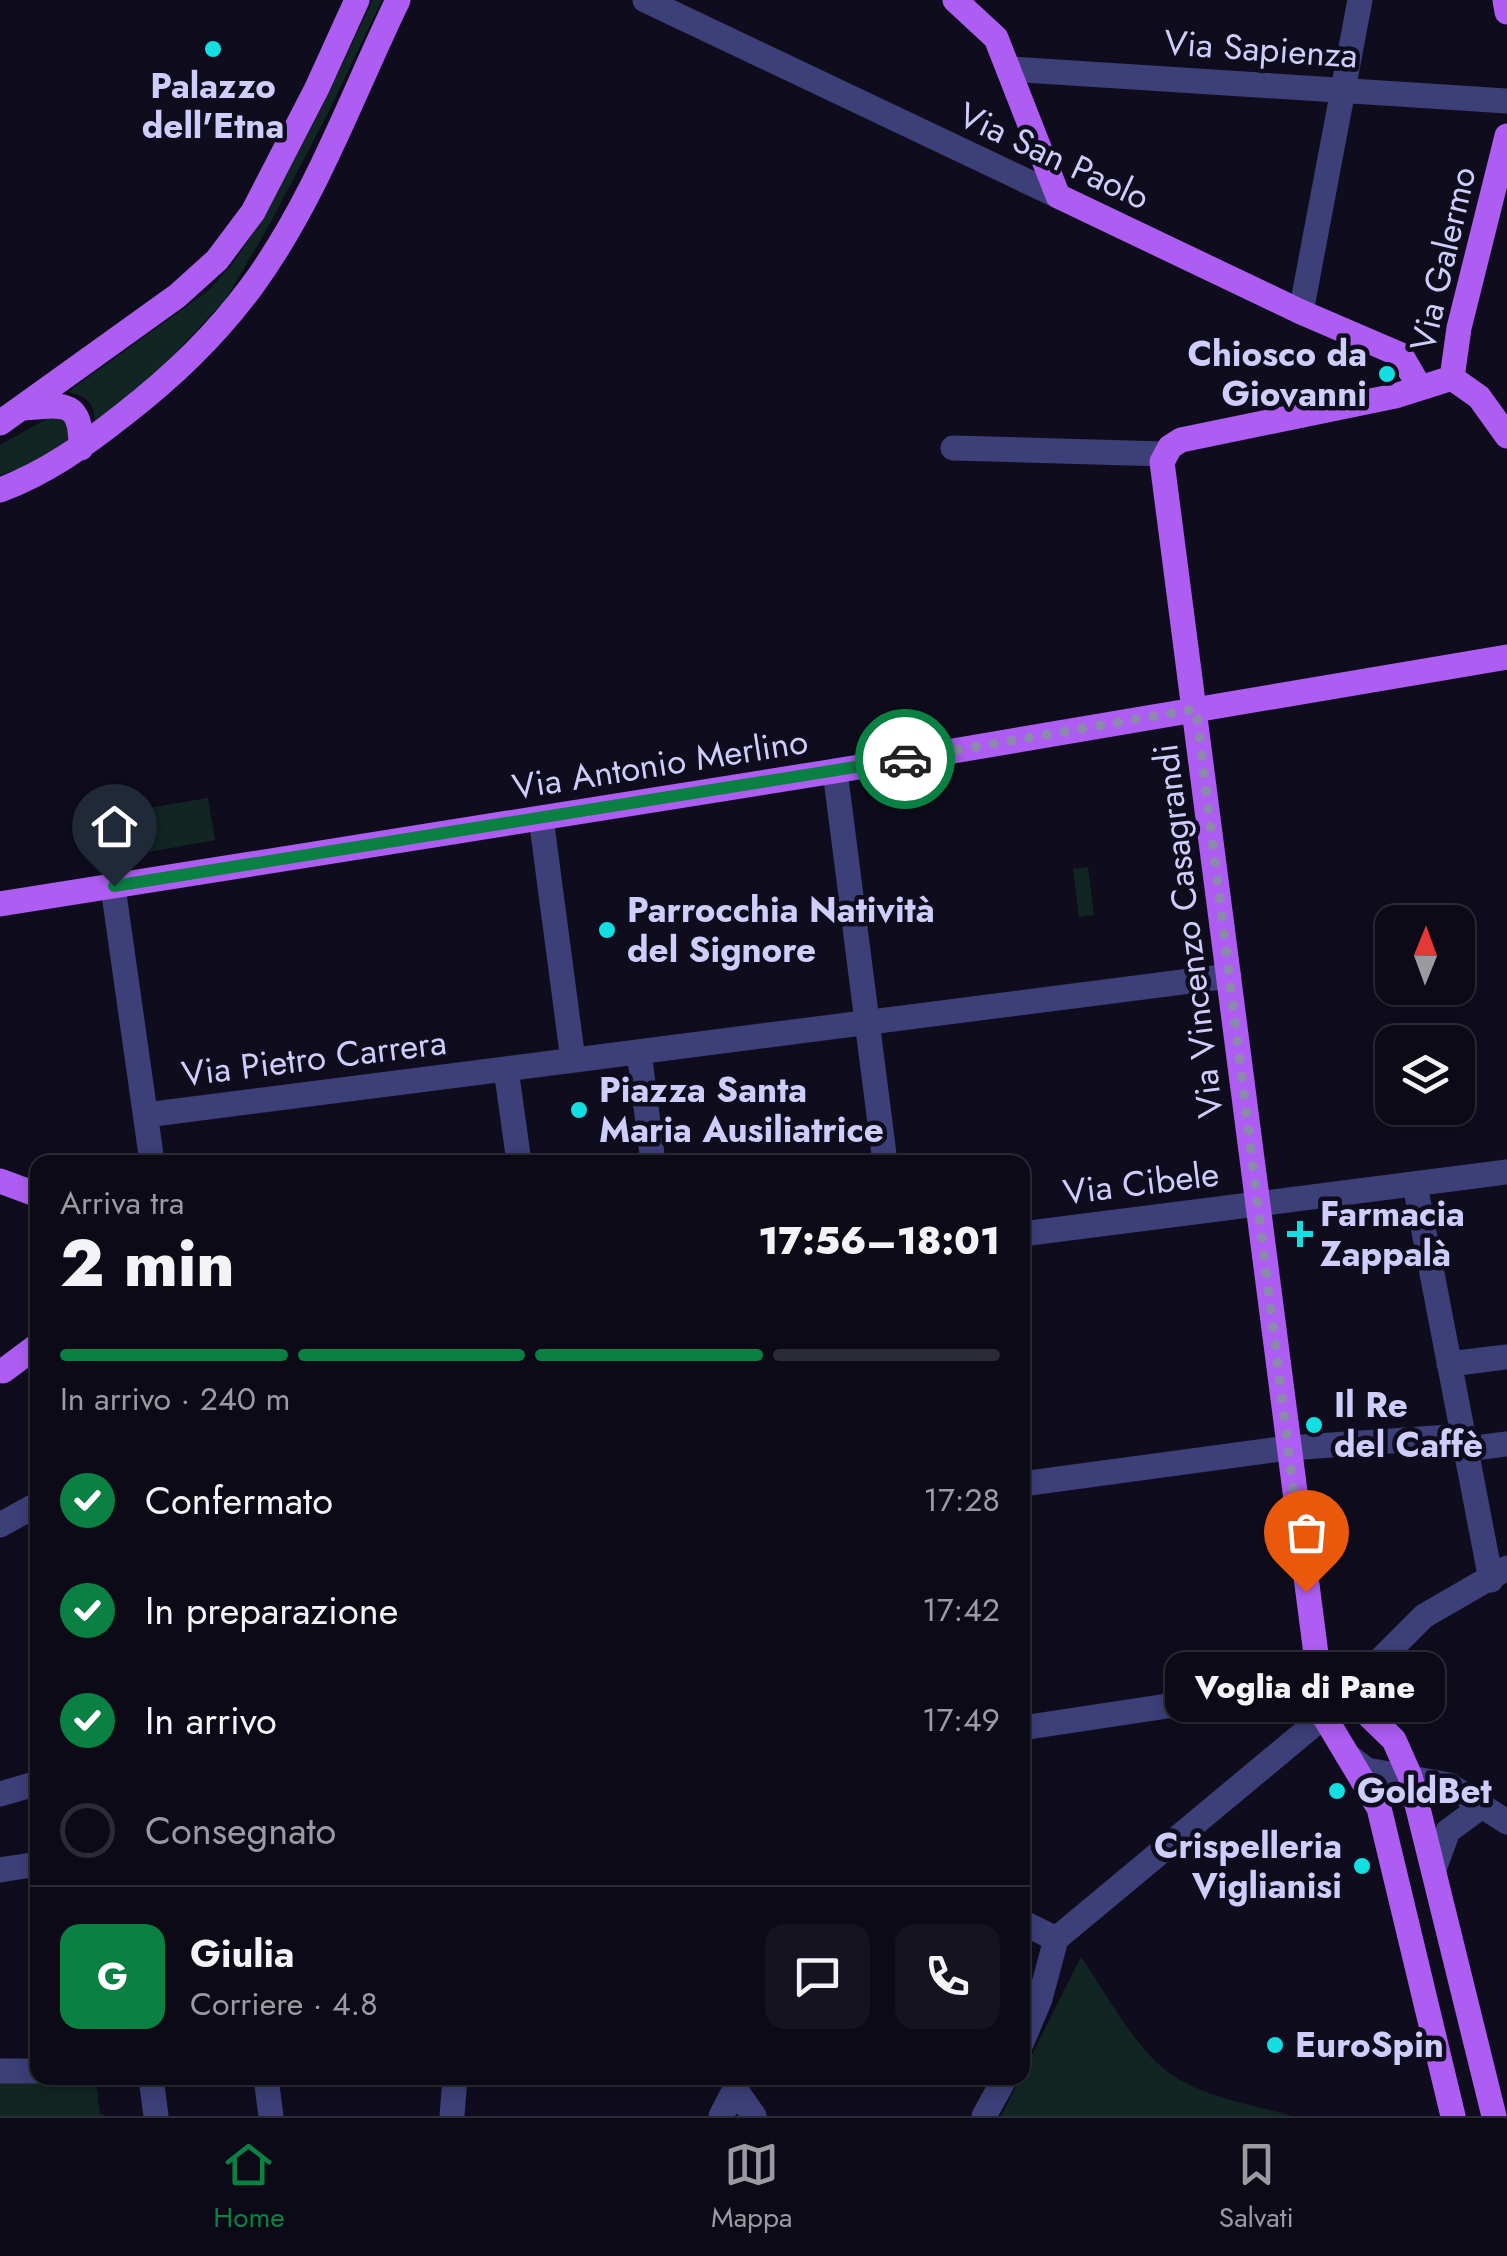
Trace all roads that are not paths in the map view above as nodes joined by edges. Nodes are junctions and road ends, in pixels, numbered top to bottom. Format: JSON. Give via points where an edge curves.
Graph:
{"nodes":[{"id":1,"x":356,"y":0,"type":"edge"},
{"id":2,"x":398,"y":0,"type":"edge"},
{"id":3,"x":645,"y":0,"type":"edge"},
{"id":4,"x":956,"y":0,"type":"edge"},
{"id":5,"x":1360,"y":0,"type":"edge"},
{"id":6,"x":1505,"y":0,"type":"edge"},
{"id":7,"x":675,"y":6,"type":"edge"},
{"id":8,"x":1507,"y":12,"type":"edge"},
{"id":9,"x":1010,"y":69,"type":"junction"},
{"id":10,"x":1346,"y":89,"type":"junction"},
{"id":11,"x":1507,"y":100,"type":"edge"},
{"id":12,"x":1507,"y":136,"type":"edge"},
{"id":13,"x":1058,"y":196,"type":"junction"},
{"id":14,"x":1301,"y":312,"type":"junction"},
{"id":15,"x":1452,"y":378,"type":"junction"},
{"id":16,"x":1419,"y":386,"type":"junction"},
{"id":17,"x":22,"y":408,"type":"junction"},
{"id":18,"x":0,"y":424,"type":"edge"},
{"id":19,"x":1507,"y":436,"type":"edge"},
{"id":20,"x":81,"y":448,"type":"junction"},
{"id":21,"x":953,"y":448,"type":"dead end"},
{"id":22,"x":1164,"y":454,"type":"junction"},
{"id":23,"x":0,"y":490,"type":"edge"},
{"id":24,"x":1507,"y":657,"type":"edge"},
{"id":25,"x":1196,"y":709,"type":"junction"},
{"id":26,"x":835,"y":771,"type":"junction"},
{"id":27,"x":542,"y":818,"type":"junction"},
{"id":28,"x":114,"y":886,"type":"junction"},
{"id":29,"x":0,"y":904,"type":"edge"},
{"id":30,"x":1229,"y":976,"type":"junction"},
{"id":31,"x":868,"y":1022,"type":"junction"},
{"id":32,"x":572,"y":1050,"type":"junction"},
{"id":33,"x":646,"y":1050,"type":"junction"},
{"id":34,"x":498,"y":1070,"type":"junction"},
{"id":35,"x":146,"y":1115,"type":"junction"},
{"id":36,"x":151,"y":1155,"type":"edge"},
{"id":37,"x":517,"y":1155,"type":"edge"},
{"id":38,"x":654,"y":1155,"type":"edge"},
{"id":39,"x":885,"y":1155,"type":"edge"},
{"id":40,"x":1507,"y":1172,"type":"edge"},
{"id":41,"x":0,"y":1182,"type":"edge"},
{"id":42,"x":1415,"y":1185,"type":"junction"},
{"id":43,"x":30,"y":1192,"type":"edge"},
{"id":44,"x":1256,"y":1204,"type":"junction"},
{"id":45,"x":1030,"y":1233,"type":"edge"},
{"id":46,"x":30,"y":1351,"type":"edge"},
{"id":47,"x":1507,"y":1357,"type":"edge"},
{"id":48,"x":30,"y":1361,"type":"edge"},
{"id":49,"x":1450,"y":1364,"type":"junction"},
{"id":50,"x":2,"y":1372,"type":"edge"},
{"id":51,"x":1465,"y":1442,"type":"junction"},
{"id":52,"x":1507,"y":1444,"type":"edge"},
{"id":53,"x":1288,"y":1448,"type":"junction"},
{"id":54,"x":1030,"y":1483,"type":"edge"},
{"id":55,"x":30,"y":1508,"type":"edge"},
{"id":56,"x":0,"y":1525,"type":"edge"},
{"id":57,"x":1499,"y":1574,"type":"edge"},
{"id":58,"x":1317,"y":1674,"type":"junction"},
{"id":59,"x":1348,"y":1694,"type":"junction"},
{"id":60,"x":1324,"y":1716,"type":"junction"},
{"id":61,"x":1030,"y":1727,"type":"edge"},
{"id":62,"x":1343,"y":1752,"type":"junction"},
{"id":63,"x":1410,"y":1776,"type":"junction"},
{"id":64,"x":30,"y":1785,"type":"edge"},
{"id":65,"x":0,"y":1794,"type":"edge"},
{"id":66,"x":1482,"y":1806,"type":"junction"},
{"id":67,"x":1507,"y":1822,"type":"edge"},
{"id":68,"x":30,"y":1865,"type":"edge"},
{"id":69,"x":1434,"y":1869,"type":"junction"},
{"id":70,"x":0,"y":1870,"type":"edge"},
{"id":71,"x":1030,"y":1929,"type":"edge"},
{"id":72,"x":1056,"y":1938,"type":"junction"},
{"id":73,"x":1030,"y":2023,"type":"edge"},
{"id":74,"x":0,"y":2071,"type":"edge"},
{"id":75,"x":30,"y":2071,"type":"edge"},
{"id":76,"x":152,"y":2085,"type":"edge"},
{"id":77,"x":267,"y":2085,"type":"edge"},
{"id":78,"x":454,"y":2085,"type":"edge"},
{"id":79,"x":733,"y":2085,"type":"edge"},
{"id":80,"x":735,"y":2085,"type":"edge"},
{"id":81,"x":1001,"y":2085,"type":"edge"},
{"id":82,"x":156,"y":2116,"type":"edge"},
{"id":83,"x":271,"y":2116,"type":"edge"},
{"id":84,"x":452,"y":2116,"type":"edge"},
{"id":85,"x":721,"y":2116,"type":"edge"},
{"id":86,"x":754,"y":2116,"type":"edge"},
{"id":87,"x":984,"y":2116,"type":"edge"},
{"id":88,"x":1452,"y":2116,"type":"edge"},
{"id":89,"x":1494,"y":2116,"type":"edge"}],
"edges":[{"from":1,"to":17,"type":"main road","via":[[252,212],[217,260]]},
{"from":2,"to":20,"type":"main road","via":[[311,186],[252,286],[171,378]]},
{"from":3,"to":7,"type":"street","name":"Via San Paolo"},
{"from":4,"to":9,"type":"main road","via":[[996,38]]},
{"from":5,"to":10,"type":"street"},
{"from":6,"to":8,"type":"main road"},
{"from":7,"to":13,"type":"street","name":"Via San Paolo"},
{"from":9,"to":10,"type":"street","name":"Via Sapienza"},
{"from":9,"to":13,"type":"main road"},
{"from":10,"to":11,"type":"street","name":"Via Sapienza"},
{"from":10,"to":14,"type":"street"},
{"from":12,"to":15,"type":"main road","name":"Via Galermo","via":[[1458,328]]},
{"from":13,"to":14,"type":"main road","name":"Via San Paolo"},
{"from":14,"to":16,"type":"main road","name":"Via San Paolo","via":[[1401,355]]},
{"from":15,"to":16,"type":"main road"},
{"from":15,"to":19,"type":"main road","name":"Via Galermo","via":[[1478,396]]},
{"from":16,"to":22,"type":"main road","via":[[1181,440]]},
{"from":17,"to":18,"type":"main road"},
{"from":17,"to":20,"type":"main road","via":[[62,404],[76,412]]},
{"from":20,"to":23,"type":"main road"},
{"from":21,"to":22,"type":"street"},
{"from":22,"to":25,"type":"main road","name":"Via Vincenzo Casagrandi"},
{"from":24,"to":25,"type":"main road","name":"Via Antonio Merlino"},
{"from":25,"to":26,"type":"main road","name":"Via Antonio Merlino"},
{"from":25,"to":30,"type":"main road","name":"Via Vincenzo Casagrandi"},
{"from":26,"to":27,"type":"main road","name":"Via Antonio Merlino"},
{"from":26,"to":31,"type":"street"},
{"from":27,"to":28,"type":"main road","name":"Via Antonio Merlino"},
{"from":27,"to":32,"type":"street"},
{"from":28,"to":29,"type":"main road","name":"Via Antonio Merlino"},
{"from":28,"to":35,"type":"street"},
{"from":30,"to":31,"type":"street"},
{"from":30,"to":44,"type":"main road","name":"Via Vincenzo Casagrandi"},
{"from":31,"to":33,"type":"street"},
{"from":31,"to":39,"type":"street"},
{"from":32,"to":33,"type":"street","name":"Via Pietro Carrera"},
{"from":32,"to":34,"type":"street","name":"Via Pietro Carrera"},
{"from":33,"to":38,"type":"street"},
{"from":34,"to":35,"type":"street","name":"Via Pietro Carrera"},
{"from":34,"to":37,"type":"street"},
{"from":35,"to":36,"type":"street"},
{"from":40,"to":42,"type":"street","name":"Via Cibele"},
{"from":41,"to":43,"type":"main road"},
{"from":42,"to":44,"type":"street","name":"Via Cibele"},
{"from":42,"to":49,"type":"street"},
{"from":44,"to":45,"type":"street","name":"Via Cibele"},
{"from":44,"to":53,"type":"main road","name":"Via Vincenzo Casagrandi"},
{"from":46,"to":50,"type":"main road"},
{"from":47,"to":49,"type":"street"},
{"from":48,"to":50,"type":"main road"},
{"from":49,"to":51,"type":"street"},
{"from":51,"to":52,"type":"street"},
{"from":51,"to":53,"type":"street"},
{"from":51,"to":57,"type":"street"},
{"from":53,"to":54,"type":"street"},
{"from":53,"to":58,"type":"main road","name":"Via Vincenzo Casagrandi"},
{"from":55,"to":56,"type":"street"},
{"from":57,"to":59,"type":"street","via":[[1424,1616]]},
{"from":58,"to":59,"type":"main road"},
{"from":58,"to":60,"type":"main road","name":"Via Vincenzo Casagrandi"},
{"from":58,"to":61,"type":"street"},
{"from":59,"to":60,"type":"street"},
{"from":59,"to":63,"type":"main road","via":[[1394,1740]]},
{"from":60,"to":62,"type":"main road","name":"Via Vincenzo Casagrandi"},
{"from":60,"to":72,"type":"street"},
{"from":62,"to":63,"type":"street","via":[[1367,1770]]},
{"from":62,"to":88,"type":"main road","name":"Via Vincenzo Casagrandi","via":[[1379,1808]]},
{"from":63,"to":66,"type":"street","via":[[1450,1785]]},
{"from":63,"to":69,"type":"main road"},
{"from":64,"to":65,"type":"street"},
{"from":66,"to":67,"type":"street"},
{"from":66,"to":69,"type":"street","via":[[1448,1831]]},
{"from":68,"to":70,"type":"street"},
{"from":69,"to":89,"type":"main road"},
{"from":71,"to":72,"type":"street"},
{"from":72,"to":73,"type":"street"},
{"from":74,"to":75,"type":"street"},
{"from":76,"to":82,"type":"street"},
{"from":77,"to":83,"type":"street"},
{"from":78,"to":84,"type":"street"},
{"from":79,"to":85,"type":"street"},
{"from":80,"to":86,"type":"street"},
{"from":81,"to":87,"type":"street"}]}
